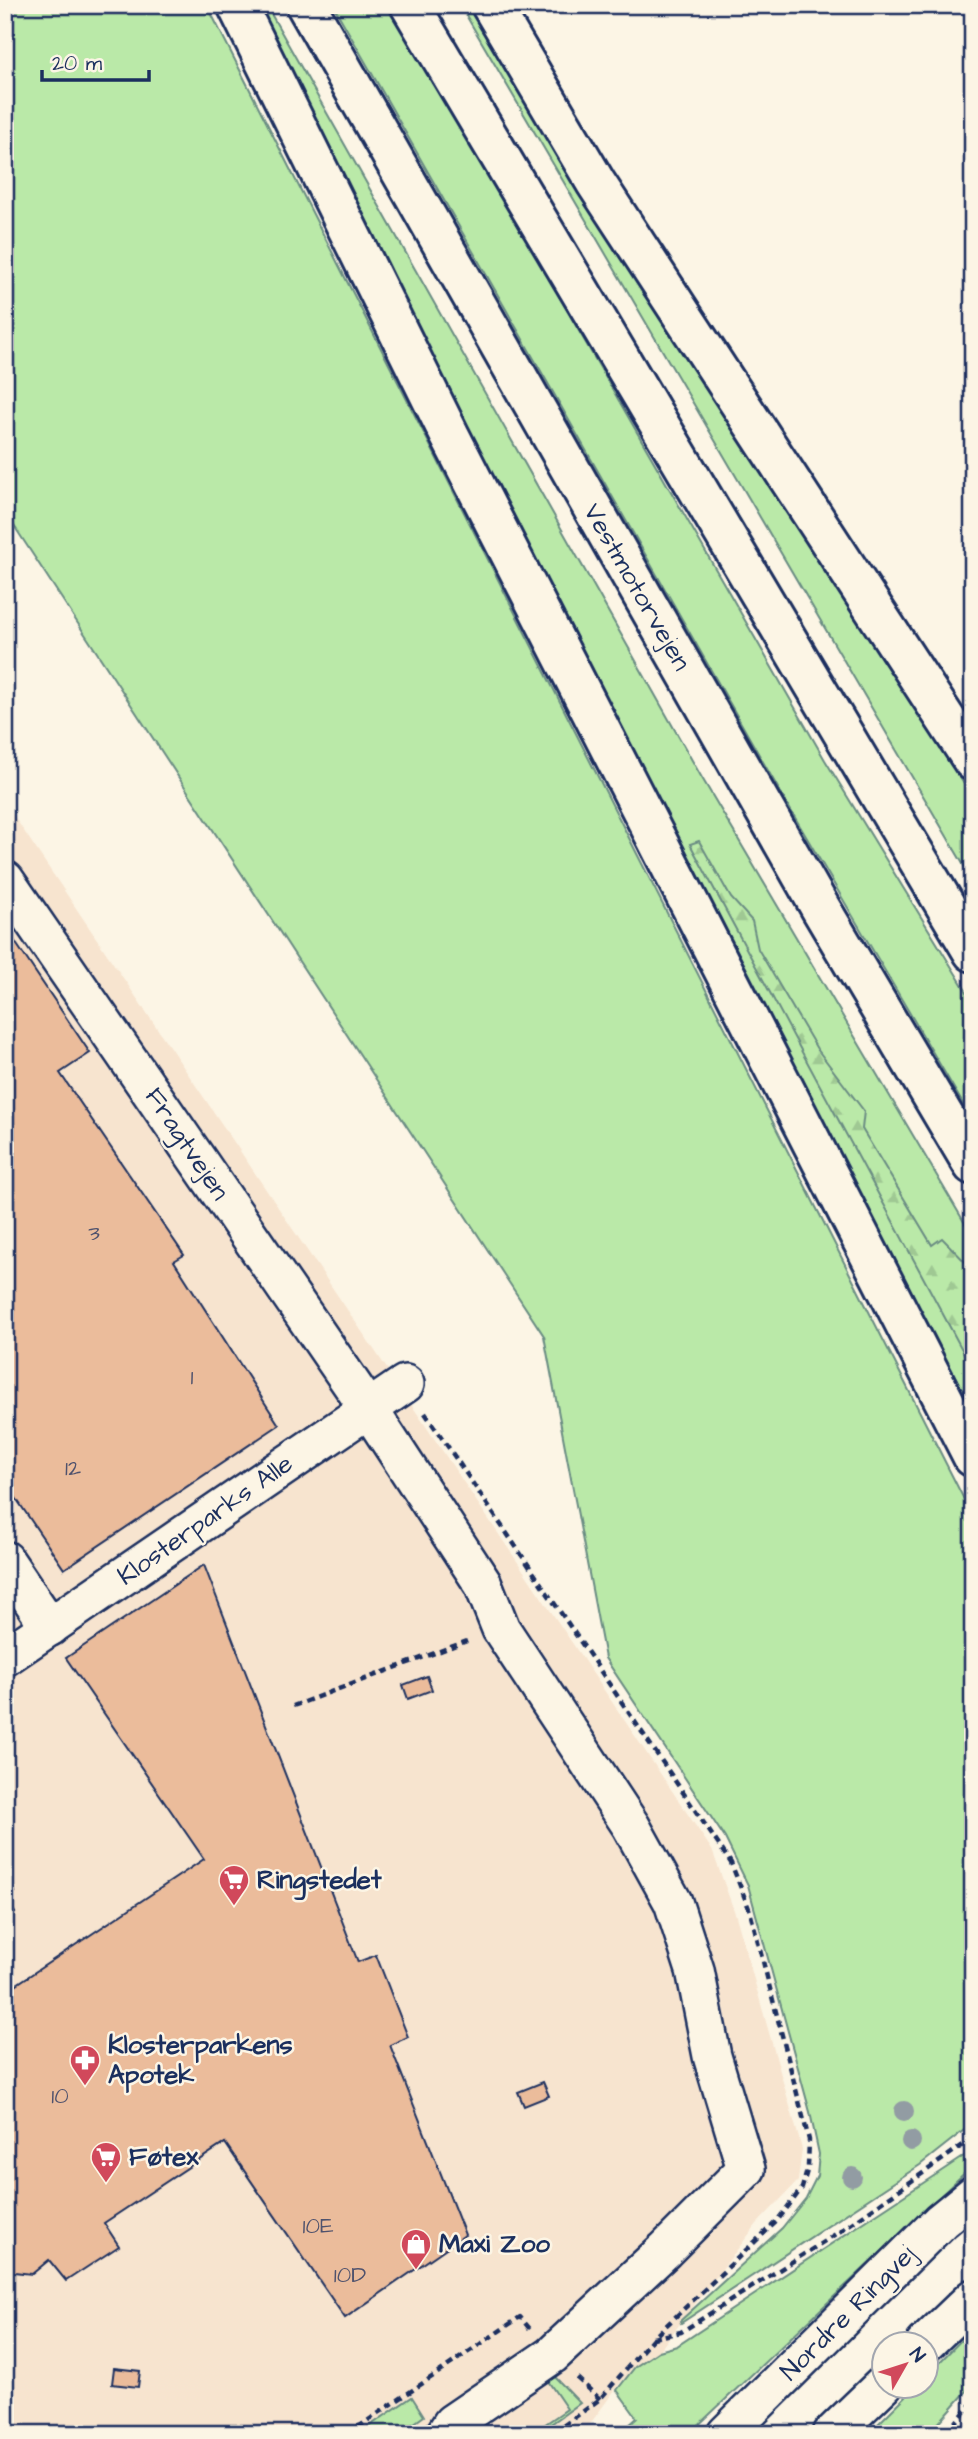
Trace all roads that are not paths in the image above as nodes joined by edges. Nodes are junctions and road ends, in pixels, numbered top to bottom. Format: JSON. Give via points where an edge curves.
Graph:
{"nodes":[{"id":1,"x":237,"y":5,"type":"edge"},
{"id":2,"x":306,"y":5,"type":"edge"},
{"id":3,"x":410,"y":5,"type":"edge"},
{"id":4,"x":491,"y":5,"type":"edge"},
{"id":5,"x":973,"y":761,"type":"edge"},
{"id":6,"x":5,"y":880,"type":"edge"},
{"id":7,"x":973,"y":951,"type":"edge"},
{"id":8,"x":973,"y":1165,"type":"edge"},
{"id":9,"x":405,"y":1384,"type":"dead end"},
{"id":10,"x":368,"y":1408,"type":"junction"},
{"id":11,"x":973,"y":1457,"type":"edge"},
{"id":12,"x":5,"y":1560,"type":"edge"},
{"id":13,"x":50,"y":1627,"type":"junction"},
{"id":14,"x":5,"y":1657,"type":"edge"},
{"id":15,"x":973,"y":2195,"type":"edge"},
{"id":16,"x":973,"y":2298,"type":"edge"},
{"id":17,"x":940,"y":2330,"type":"edge"},
{"id":18,"x":870,"y":2397,"type":"edge"},
{"id":19,"x":445,"y":2434,"type":"edge"},
{"id":20,"x":726,"y":2434,"type":"edge"},
{"id":21,"x":832,"y":2434,"type":"edge"}],
"edges":[{"from":1,"to":11,"type":"highway","via":[[449,434]]},
{"from":2,"to":8,"type":"highway","name":"Vestmotorvejen","via":[[821,909]]},
{"from":3,"to":7,"type":"highway"},
{"from":4,"to":5,"type":"highway","via":[[596,183]]},
{"from":6,"to":10,"type":"street","name":"Fragtvejen"},
{"from":9,"to":10,"type":"street","name":"Klosterparks Alle"},
{"from":10,"to":13,"type":"street","name":"Klosterparks Alle"},
{"from":10,"to":19,"type":"street","name":"Fragtvejen","via":[[483,1584],[500,1629],[631,1826],[673,1902],[746,2169],[552,2355],[452,2423]]},
{"from":12,"to":13,"type":"street"},
{"from":13,"to":14,"type":"street","name":"Klosterparks Alle"},
{"from":15,"to":20,"type":"street","name":"Nordre Ringvej","via":[[941,2221]]},
{"from":16,"to":17,"type":"street"},
{"from":18,"to":21,"type":"street"}]}
